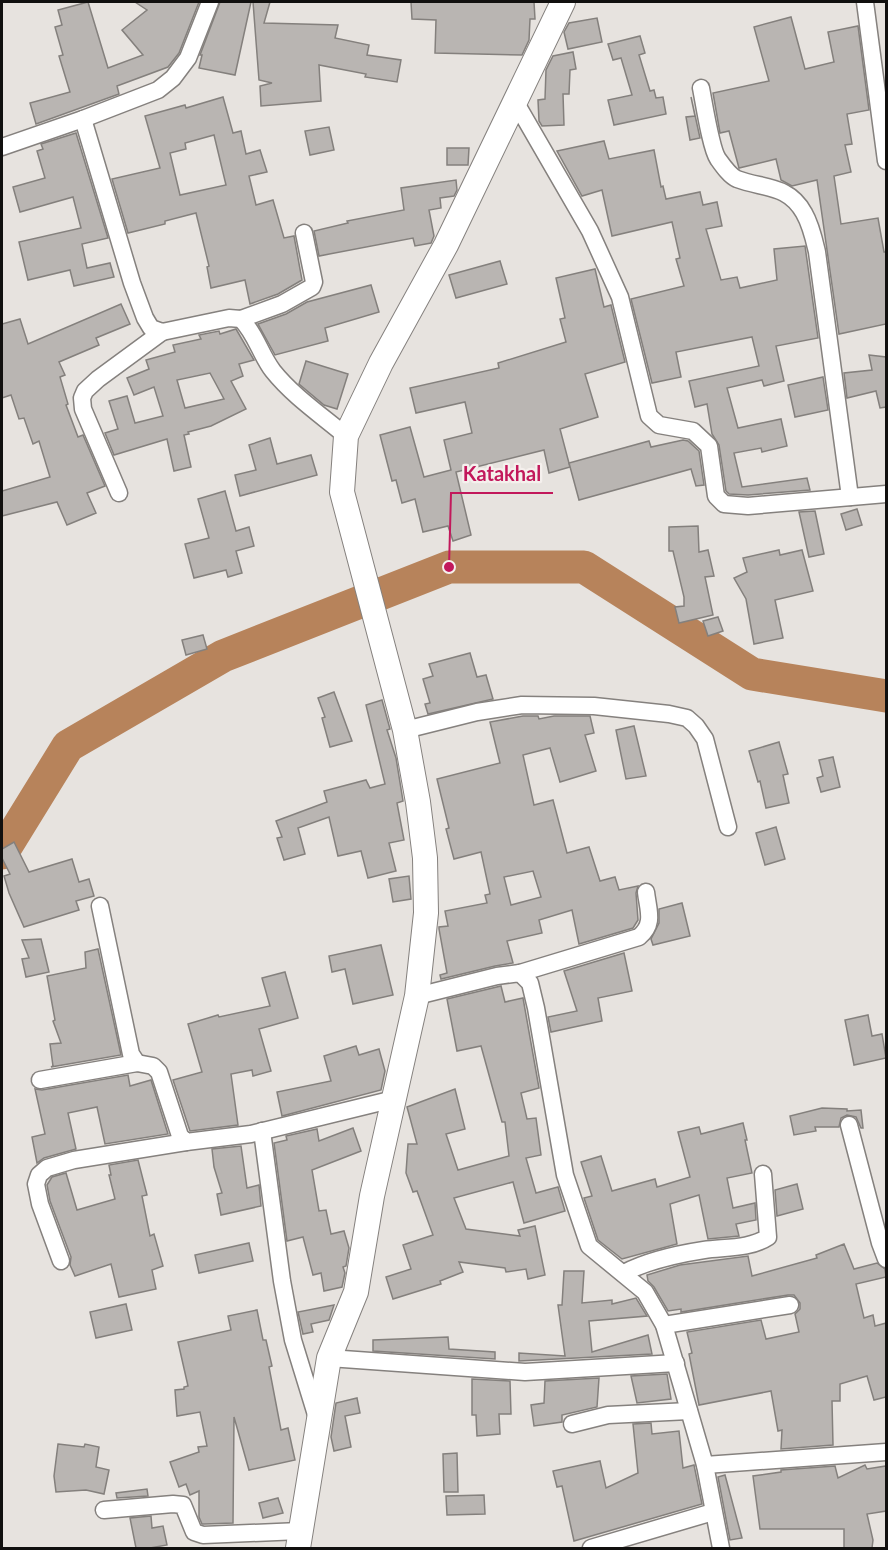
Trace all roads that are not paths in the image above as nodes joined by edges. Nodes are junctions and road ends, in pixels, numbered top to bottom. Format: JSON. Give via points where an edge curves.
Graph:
{"nodes":[{"id":1,"x":210,"y":2,"type":"edge"},
{"id":2,"x":563,"y":2,"type":"edge"},
{"id":3,"x":865,"y":2,"type":"edge"},
{"id":4,"x":701,"y":88,"type":"dead end"},
{"id":5,"x":516,"y":103,"type":"junction"},
{"id":6,"x":83,"y":119,"type":"junction"},
{"id":7,"x":2,"y":147,"type":"edge"},
{"id":8,"x":886,"y":161,"type":"edge"},
{"id":9,"x":304,"y":233,"type":"dead end"},
{"id":10,"x":241,"y":319,"type":"junction"},
{"id":11,"x":162,"y":332,"type":"junction"},
{"id":12,"x":346,"y":436,"type":"junction"},
{"id":13,"x":119,"y":493,"type":"dead end"},
{"id":14,"x":886,"y":494,"type":"edge"},
{"id":15,"x":850,"y":497,"type":"junction"},
{"id":16,"x":405,"y":730,"type":"junction"},
{"id":17,"x":728,"y":827,"type":"dead end"},
{"id":18,"x":646,"y":892,"type":"dead end"},
{"id":19,"x":99,"y":906,"type":"dead end"},
{"id":20,"x":520,"y":973,"type":"junction"},
{"id":21,"x":417,"y":996,"type":"junction"},
{"id":22,"x":137,"y":1063,"type":"junction"},
{"id":23,"x":40,"y":1080,"type":"dead end"},
{"id":24,"x":394,"y":1099,"type":"junction"},
{"id":25,"x":849,"y":1125,"type":"dead end"},
{"id":26,"x":262,"y":1131,"type":"junction"},
{"id":27,"x":186,"y":1142,"type":"junction"},
{"id":28,"x":763,"y":1174,"type":"dead end"},
{"id":29,"x":886,"y":1259,"type":"edge"},
{"id":30,"x":61,"y":1261,"type":"dead end"},
{"id":31,"x":624,"y":1273,"type":"junction"},
{"id":32,"x":790,"y":1305,"type":"dead end"},
{"id":33,"x":664,"y":1325,"type":"junction"},
{"id":34,"x":328,"y":1358,"type":"junction"},
{"id":35,"x":676,"y":1363,"type":"junction"},
{"id":36,"x":689,"y":1411,"type":"junction"},
{"id":37,"x":317,"y":1420,"type":"junction"},
{"id":38,"x":572,"y":1424,"type":"dead end"},
{"id":39,"x":886,"y":1452,"type":"edge"},
{"id":40,"x":705,"y":1465,"type":"junction"},
{"id":41,"x":104,"y":1510,"type":"dead end"},
{"id":42,"x":713,"y":1512,"type":"junction"},
{"id":43,"x":299,"y":1540,"type":"edge"},
{"id":44,"x":591,"y":1548,"type":"edge"},
{"id":45,"x":721,"y":1548,"type":"edge"}],
"edges":[{"from":1,"to":6,"type":"street","via":[[188,58],[173,78],[158,90]]},
{"from":2,"to":5,"type":"street"},
{"from":3,"to":8,"type":"street"},
{"from":4,"to":15,"type":"street","via":[[716,157],[735,178],[775,188],[792,197],[810,225]]},
{"from":5,"to":12,"type":"street"},
{"from":5,"to":15,"type":"street","via":[[590,231],[620,297],[650,416],[658,425],[693,431],[709,446],[716,496],[724,504],[736,506]]},
{"from":6,"to":7,"type":"street"},
{"from":6,"to":11,"type":"street","via":[[141,310],[151,328]]},
{"from":9,"to":10,"type":"street","via":[[312,287],[282,304]]},
{"from":10,"to":11,"type":"street"},
{"from":10,"to":12,"type":"street","via":[[252,330],[271,369],[288,388]]},
{"from":11,"to":13,"type":"street","via":[[98,378],[82,398],[83,409]]},
{"from":12,"to":16,"type":"street","via":[[342,492]]},
{"from":14,"to":15,"type":"street"},
{"from":16,"to":17,"type":"street","via":[[522,705],[594,706],[687,718],[705,739]]},
{"from":16,"to":21,"type":"street","via":[[425,858],[426,913]]},
{"from":18,"to":20,"type":"street","via":[[650,922],[639,937]]},
{"from":19,"to":22,"type":"street","via":[[131,1054]]},
{"from":20,"to":21,"type":"street"},
{"from":20,"to":31,"type":"street","via":[[530,984],[566,1175],[589,1246]]},
{"from":21,"to":24,"type":"street"},
{"from":22,"to":23,"type":"street"},
{"from":22,"to":27,"type":"street","via":[[153,1066],[159,1072],[180,1136]]},
{"from":24,"to":26,"type":"street"},
{"from":24,"to":34,"type":"street","via":[[356,1292]]},
{"from":25,"to":29,"type":"street"},
{"from":26,"to":27,"type":"street"},
{"from":26,"to":37,"type":"street","via":[[293,1340]]},
{"from":27,"to":30,"type":"street","via":[[74,1161],[47,1168],[39,1175],[36,1184],[40,1204]]},
{"from":28,"to":31,"type":"street","via":[[768,1237],[749,1245],[702,1250],[637,1266]]},
{"from":31,"to":33,"type":"street","via":[[645,1292]]},
{"from":32,"to":33,"type":"street"},
{"from":33,"to":35,"type":"street"},
{"from":34,"to":35,"type":"street","via":[[525,1372]]},
{"from":34,"to":37,"type":"street"},
{"from":35,"to":36,"type":"street"},
{"from":36,"to":38,"type":"street","via":[[608,1415]]},
{"from":36,"to":40,"type":"street"},
{"from":37,"to":43,"type":"street"},
{"from":39,"to":40,"type":"street"},
{"from":40,"to":42,"type":"street"},
{"from":41,"to":43,"type":"street","via":[[183,1505],[194,1532],[203,1535]]},
{"from":42,"to":44,"type":"street"},
{"from":42,"to":45,"type":"street"}]}
